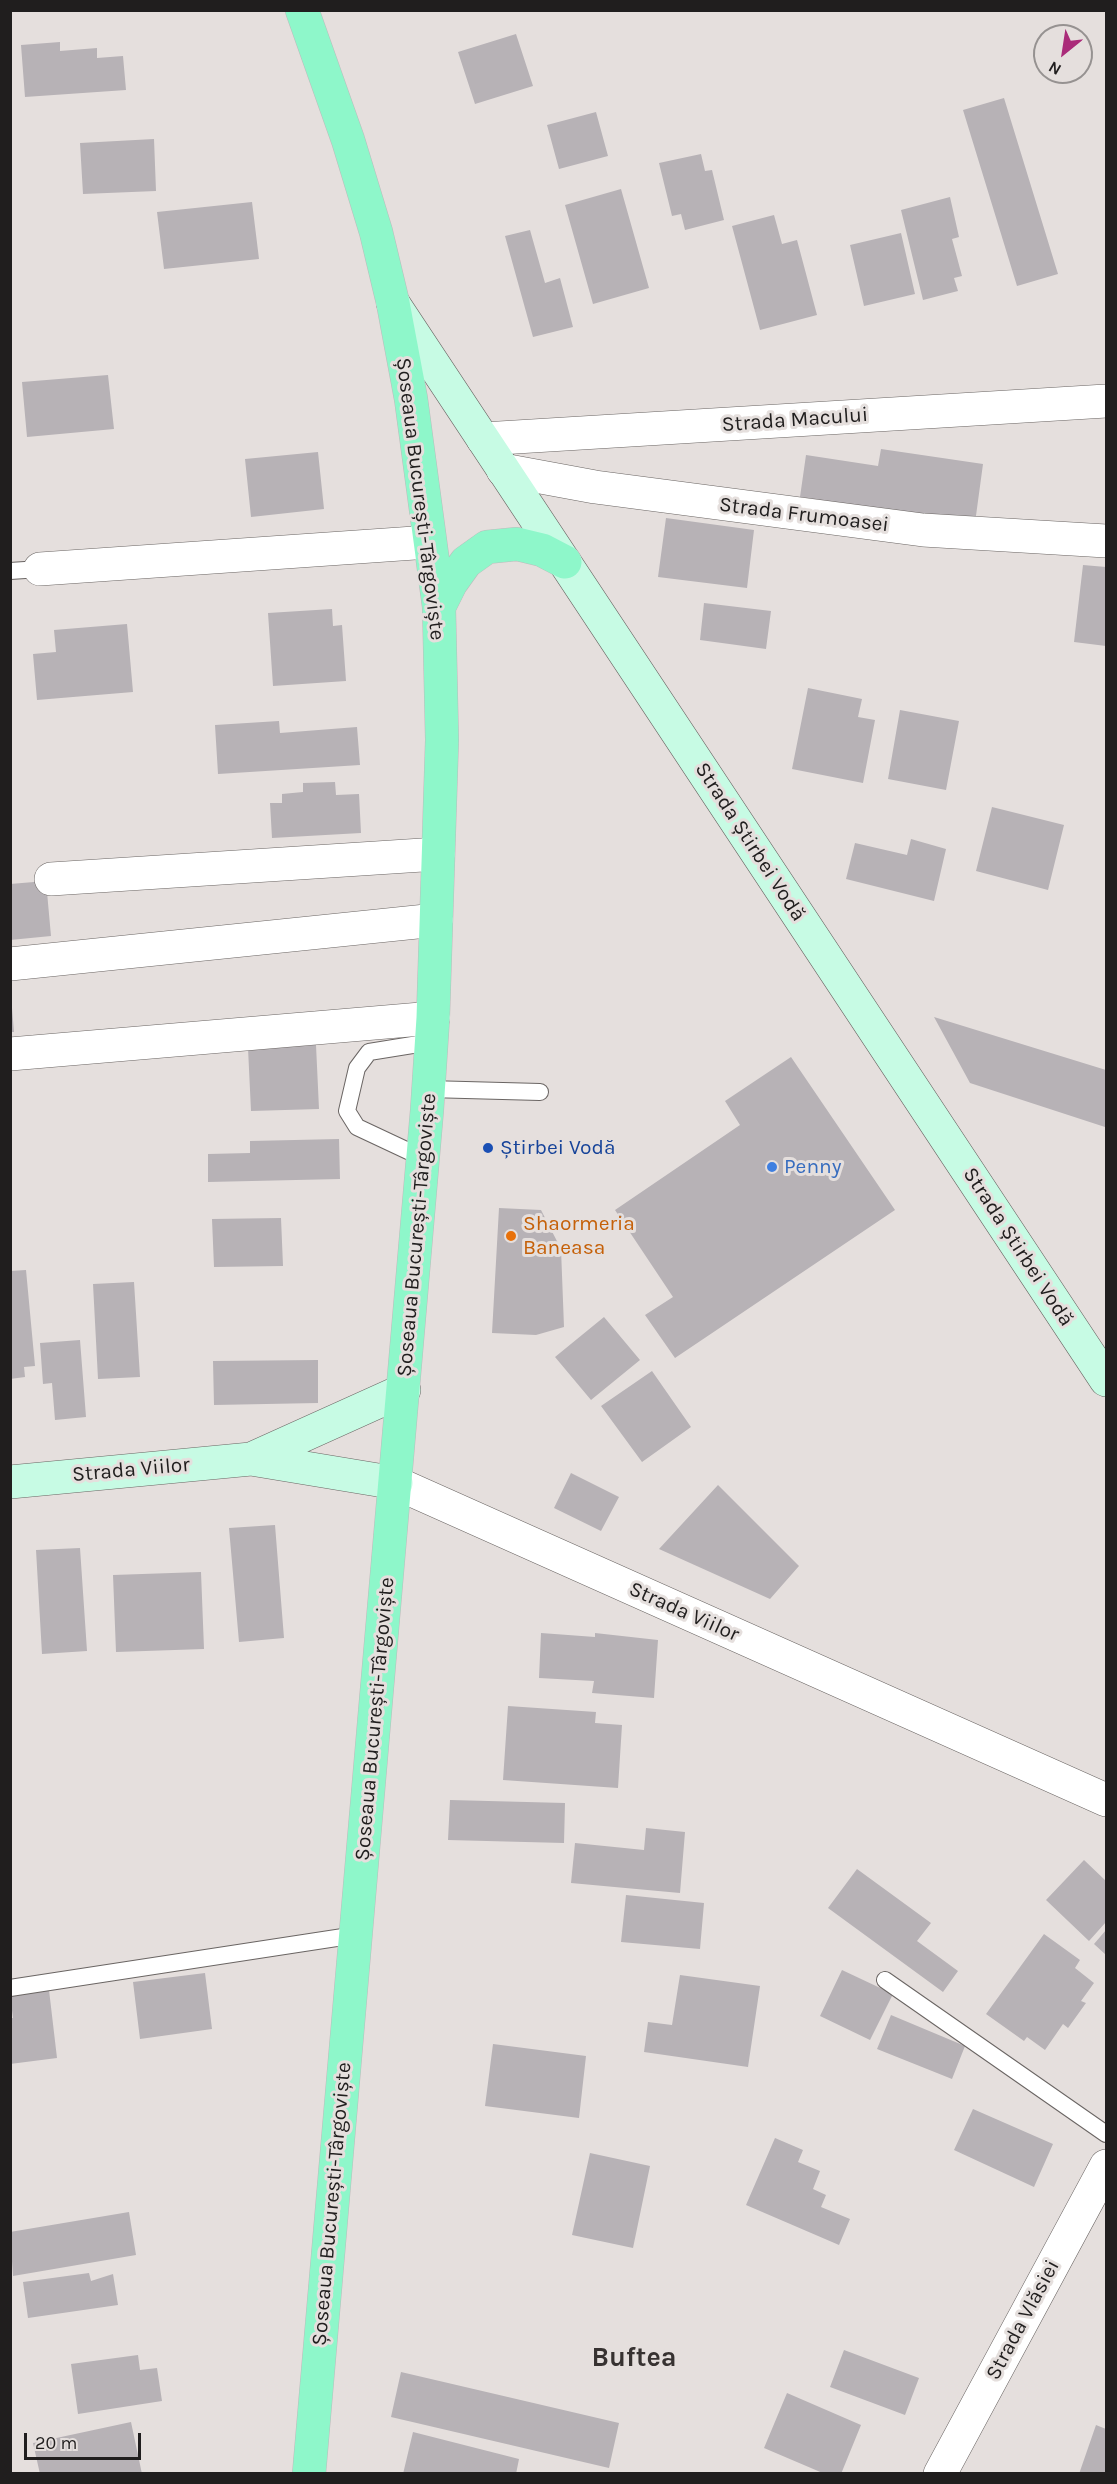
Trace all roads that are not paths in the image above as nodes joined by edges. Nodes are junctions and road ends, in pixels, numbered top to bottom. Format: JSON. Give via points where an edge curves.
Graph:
{"nodes":[{"id":1,"x":302,"y":10,"type":"edge"},
{"id":2,"x":393,"y":303,"type":"junction"},
{"id":3,"x":1107,"y":401,"type":"edge"},
{"id":4,"x":483,"y":439,"type":"junction"},
{"id":5,"x":503,"y":470,"type":"junction"},
{"id":6,"x":1107,"y":541,"type":"edge"},
{"id":7,"x":429,"y":542,"type":"junction"},
{"id":8,"x":565,"y":562,"type":"junction"},
{"id":9,"x":25,"y":570,"type":"edge"},
{"id":10,"x":438,"y":607,"type":"junction"},
{"id":11,"x":438,"y":854,"type":"junction"},
{"id":12,"x":51,"y":879,"type":"dead end"},
{"id":13,"x":436,"y":920,"type":"junction"},
{"id":14,"x":10,"y":964,"type":"edge"},
{"id":15,"x":432,"y":1030,"type":"junction"},
{"id":16,"x":10,"y":1054,"type":"edge"},
{"id":17,"x":429,"y":1089,"type":"junction"},
{"id":18,"x":540,"y":1092,"type":"dead end"},
{"id":19,"x":423,"y":1158,"type":"junction"},
{"id":20,"x":1107,"y":1380,"type":"edge"},
{"id":21,"x":404,"y":1390,"type":"junction"},
{"id":22,"x":251,"y":1459,"type":"junction"},
{"id":23,"x":10,"y":1482,"type":"edge"},
{"id":24,"x":396,"y":1483,"type":"junction"},
{"id":25,"x":1107,"y":1800,"type":"edge"},
{"id":26,"x":356,"y":1935,"type":"junction"},
{"id":27,"x":885,"y":1980,"type":"dead end"},
{"id":28,"x":10,"y":1988,"type":"edge"},
{"id":29,"x":1107,"y":2134,"type":"edge"},
{"id":30,"x":1107,"y":2166,"type":"edge"},
{"id":31,"x":309,"y":2474,"type":"edge"},
{"id":32,"x":940,"y":2474,"type":"edge"}],
"edges":[{"from":1,"to":2,"type":"main road","name":"Șoseaua București-Târgoviște","via":[[348,140]]},
{"from":2,"to":4,"type":"main road","name":"Strada Știrbei Vodă"},
{"from":2,"to":7,"type":"main road","name":"Șoseaua București-Târgoviște","via":[[411,399]]},
{"from":3,"to":4,"type":"street","name":"Strada Macului"},
{"from":4,"to":5,"type":"main road","name":"Strada Știrbei Vodă"},
{"from":5,"to":6,"type":"street","name":"Strada Frumoasei","via":[[595,488],[923,530]]},
{"from":5,"to":8,"type":"main road","name":"Strada Știrbei Vodă"},
{"from":7,"to":9,"type":"street"},
{"from":7,"to":10,"type":"main road","name":"Șoseaua București-Târgoviște"},
{"from":8,"to":10,"type":"main road","via":[[542,550],[517,544],[487,547],[466,562]]},
{"from":8,"to":20,"type":"main road","name":"Strada Știrbei Vodă"},
{"from":10,"to":11,"type":"main road","name":"Șoseaua București-Târgoviște","via":[[442,740]]},
{"from":11,"to":12,"type":"street"},
{"from":11,"to":13,"type":"main road","name":"Șoseaua București-Târgoviște"},
{"from":13,"to":14,"type":"street"},
{"from":13,"to":15,"type":"main road","name":"Șoseaua București-Târgoviște"},
{"from":15,"to":16,"type":"street"},
{"from":15,"to":17,"type":"main road","name":"Șoseaua București-Târgoviște"},
{"from":15,"to":19,"type":"lane","via":[[369,1052],[357,1068],[347,1111],[357,1127]]},
{"from":17,"to":18,"type":"lane"},
{"from":17,"to":19,"type":"main road","name":"Șoseaua București-Târgoviște"},
{"from":19,"to":21,"type":"main road","name":"Șoseaua București-Târgoviște"},
{"from":21,"to":22,"type":"main road","name":"Strada Viilor"},
{"from":21,"to":24,"type":"main road","name":"Șoseaua București-Târgoviște"},
{"from":22,"to":23,"type":"main road","name":"Strada Viilor"},
{"from":22,"to":24,"type":"main road","name":"Strada Viilor"},
{"from":24,"to":25,"type":"street","name":"Strada Viilor"},
{"from":24,"to":26,"type":"main road","name":"Șoseaua București-Târgoviște"},
{"from":26,"to":28,"type":"lane"},
{"from":26,"to":31,"type":"main road","name":"Șoseaua București-Târgoviște"},
{"from":27,"to":29,"type":"lane"},
{"from":30,"to":32,"type":"street","name":"Strada Vlăsiei"}]}
